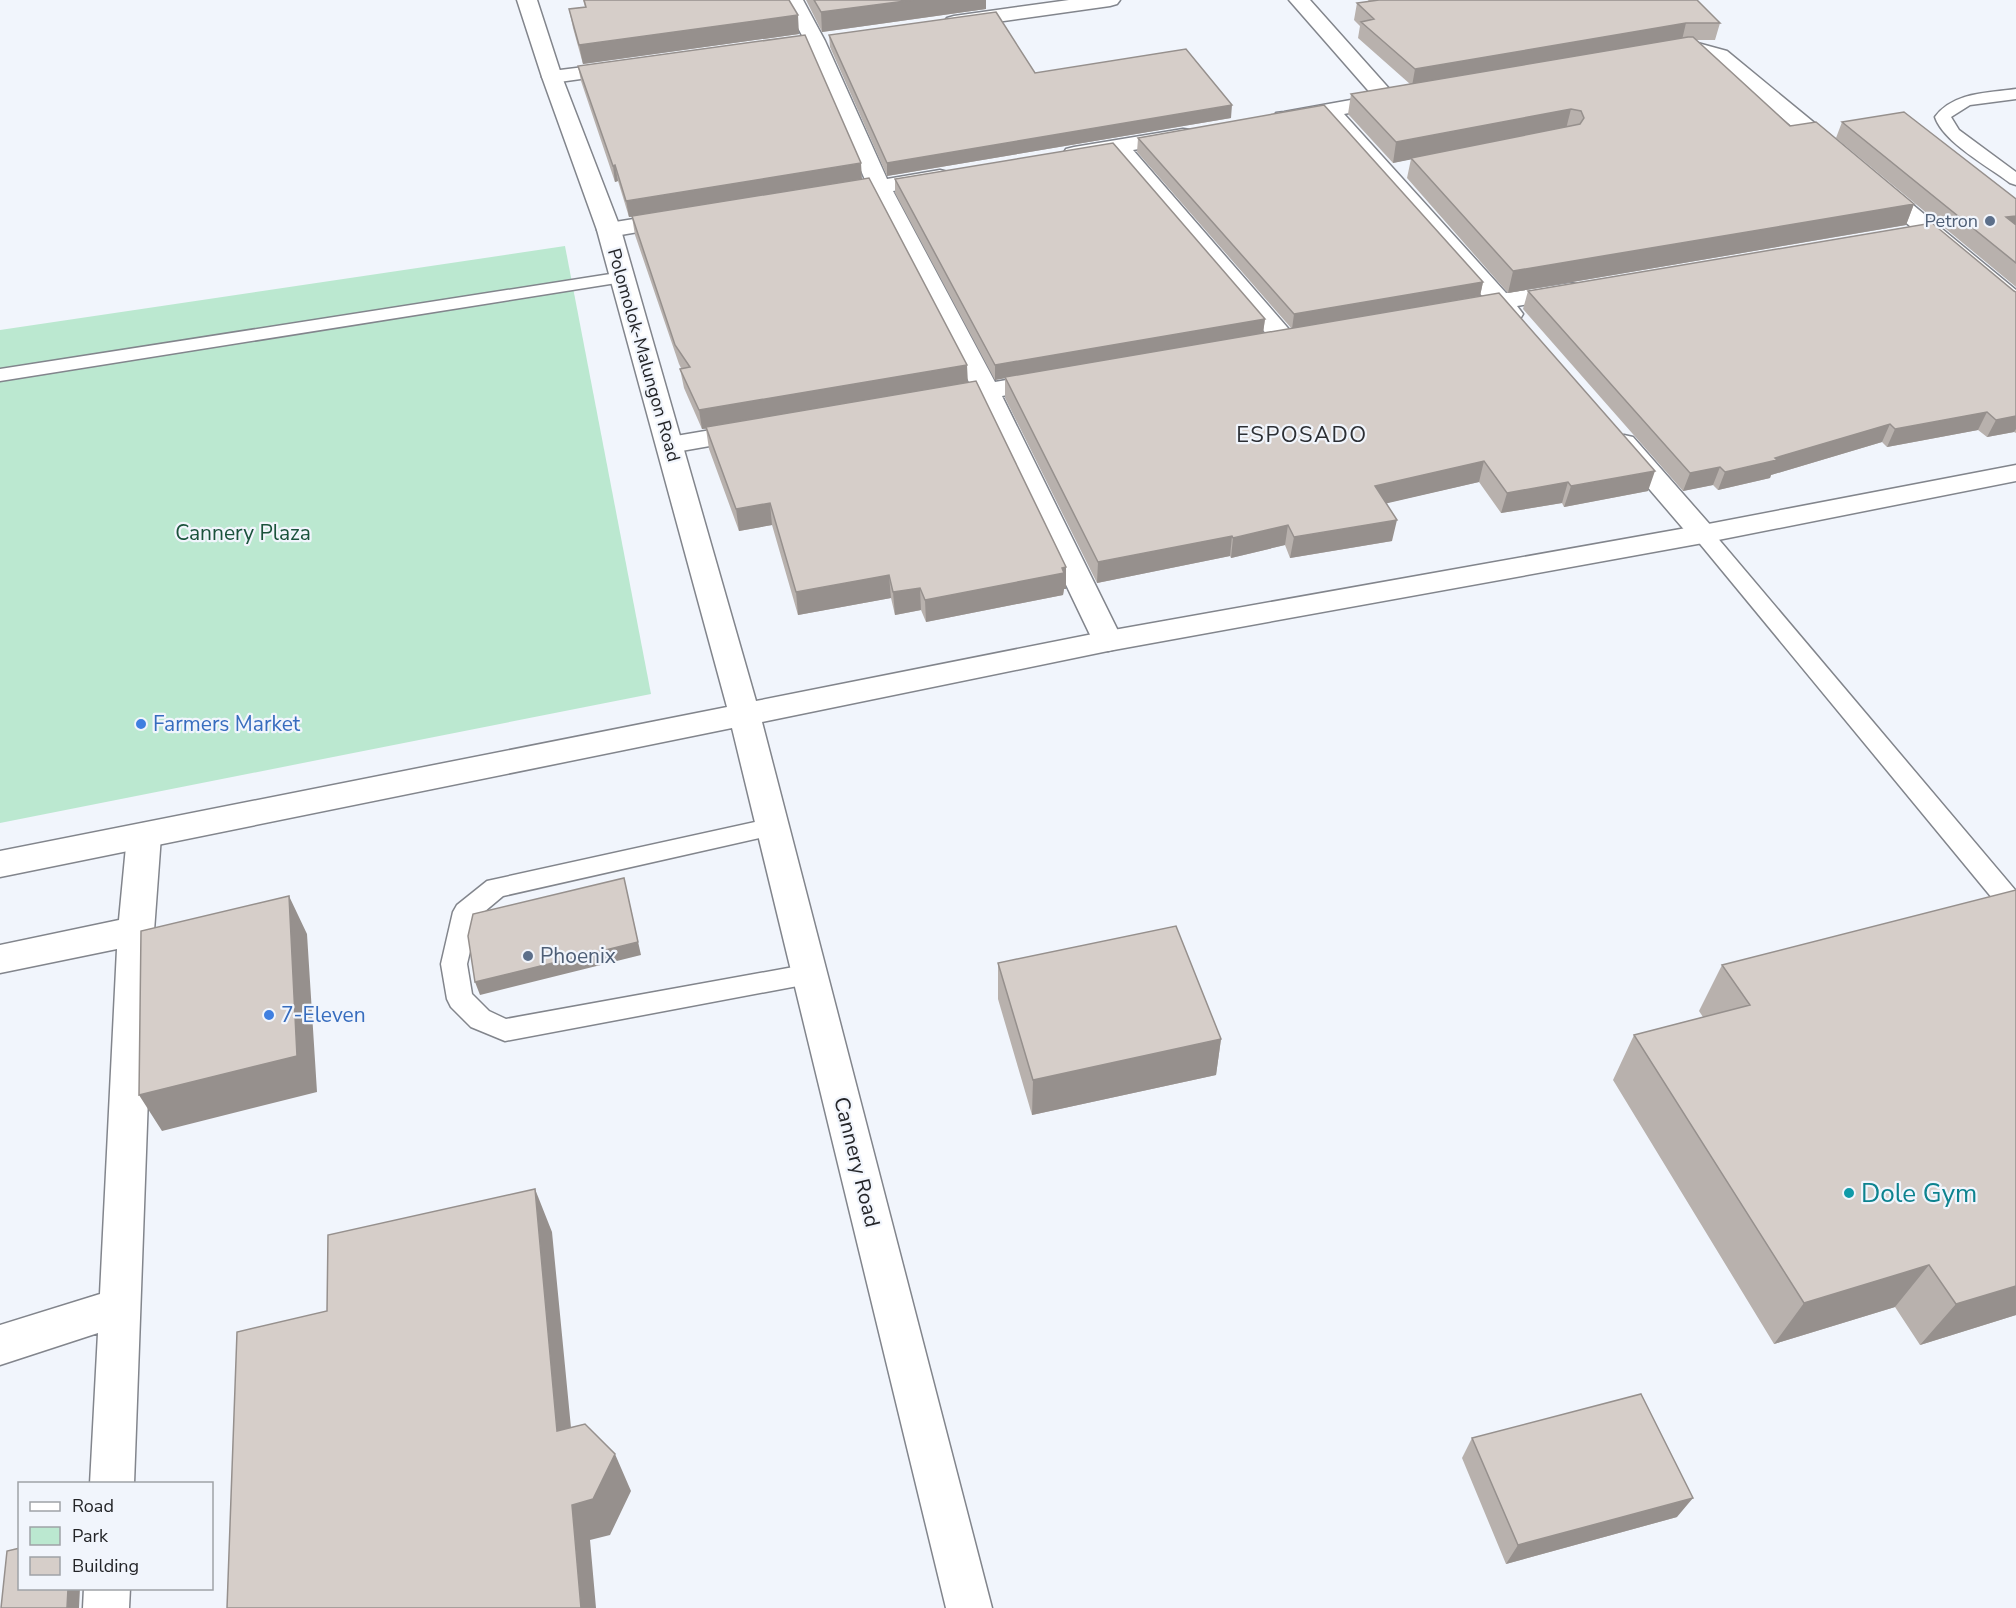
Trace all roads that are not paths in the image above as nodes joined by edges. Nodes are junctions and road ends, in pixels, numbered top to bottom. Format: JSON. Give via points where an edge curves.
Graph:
{"nodes":[{"id":1,"x":527,"y":0,"type":"edge"},
{"id":2,"x":793,"y":0,"type":"edge"},
{"id":3,"x":1110,"y":0,"type":"edge"},
{"id":4,"x":1299,"y":0,"type":"edge"},
{"id":5,"x":933,"y":25,"type":"edge"},
{"id":6,"x":1637,"y":55,"type":"edge"},
{"id":7,"x":644,"y":65,"type":"edge"},
{"id":8,"x":552,"y":78,"type":"junction"},
{"id":9,"x":2016,"y":94,"type":"edge"},
{"id":10,"x":1411,"y":96,"type":"edge"},
{"id":11,"x":1388,"y":100,"type":"junction"},
{"id":12,"x":1329,"y":110,"type":"junction"},
{"id":13,"x":1258,"y":122,"type":"edge"},
{"id":14,"x":1200,"y":132,"type":"edge"},
{"id":15,"x":1118,"y":147,"type":"junction"},
{"id":16,"x":1050,"y":158,"type":"edge"},
{"id":17,"x":958,"y":174,"type":"edge"},
{"id":18,"x":2016,"y":180,"type":"edge"},
{"id":19,"x":879,"y":187,"type":"junction"},
{"id":20,"x":808,"y":198,"type":"edge"},
{"id":21,"x":703,"y":215,"type":"edge"},
{"id":22,"x":609,"y":230,"type":"junction"},
{"id":23,"x":1928,"y":230,"type":"junction"},
{"id":24,"x":1893,"y":236,"type":"edge"},
{"id":25,"x":623,"y":277,"type":"junction"},
{"id":26,"x":1593,"y":286,"type":"edge"},
{"id":27,"x":1500,"y":302,"type":"junction"},
{"id":28,"x":2016,"y":302,"type":"edge"},
{"id":29,"x":1443,"y":312,"type":"edge"},
{"id":30,"x":1524,"y":328,"type":"edge"},
{"id":31,"x":1284,"y":340,"type":"edge"},
{"id":32,"x":0,"y":375,"type":"edge"},
{"id":33,"x":1078,"y":376,"type":"edge"},
{"id":34,"x":987,"y":392,"type":"junction"},
{"id":35,"x":916,"y":404,"type":"edge"},
{"id":36,"x":776,"y":427,"type":"edge"},
{"id":37,"x":1609,"y":427,"type":"edge"},
{"id":38,"x":670,"y":445,"type":"junction"},
{"id":39,"x":2016,"y":473,"type":"edge"},
{"id":40,"x":1703,"y":534,"type":"junction"},
{"id":41,"x":1108,"y":641,"type":"junction"},
{"id":42,"x":745,"y":716,"type":"junction"},
{"id":43,"x":773,"y":827,"type":"junction"},
{"id":44,"x":144,"y":836,"type":"junction"},
{"id":45,"x":0,"y":864,"type":"edge"},
{"id":46,"x":2011,"y":903,"type":"edge"},
{"id":47,"x":136,"y":931,"type":"junction"},
{"id":48,"x":0,"y":959,"type":"edge"},
{"id":49,"x":810,"y":975,"type":"junction"},
{"id":50,"x":119,"y":1307,"type":"junction"},
{"id":51,"x":0,"y":1345,"type":"edge"},
{"id":52,"x":112,"y":1482,"type":"edge"},
{"id":53,"x":107,"y":1590,"type":"edge"},
{"id":54,"x":106,"y":1608,"type":"edge"},
{"id":55,"x":969,"y":1608,"type":"edge"}],
"edges":[{"from":1,"to":8,"type":"street","name":"Polomolok-Malungon Road"},
{"from":2,"to":19,"type":"street"},
{"from":3,"to":5,"type":"street"},
{"from":4,"to":11,"type":"street"},
{"from":6,"to":23,"type":"street","via":[[1682,48],[1720,55]]},
{"from":7,"to":8,"type":"street"},
{"from":8,"to":22,"type":"street","name":"Polomolok-Malungon Road"},
{"from":9,"to":18,"type":"lane","via":[[1961,103],[1946,110],[1943,117],[1953,133]]},
{"from":10,"to":11,"type":"street"},
{"from":11,"to":12,"type":"street"},
{"from":12,"to":13,"type":"street"},
{"from":12,"to":27,"type":"street","via":[[1399,171]]},
{"from":14,"to":15,"type":"street"},
{"from":15,"to":16,"type":"street"},
{"from":15,"to":31,"type":"street"},
{"from":17,"to":19,"type":"street"},
{"from":19,"to":20,"type":"street"},
{"from":19,"to":34,"type":"street"},
{"from":21,"to":22,"type":"street"},
{"from":22,"to":25,"type":"street","name":"Polomolok-Malungon Road"},
{"from":23,"to":24,"type":"street"},
{"from":23,"to":28,"type":"street"},
{"from":25,"to":32,"type":"lane"},
{"from":25,"to":38,"type":"street","name":"Polomolok-Malungon Road"},
{"from":26,"to":27,"type":"street"},
{"from":27,"to":29,"type":"street"},
{"from":27,"to":30,"type":"street"},
{"from":33,"to":34,"type":"street"},
{"from":34,"to":35,"type":"street"},
{"from":34,"to":41,"type":"street"},
{"from":36,"to":38,"type":"street"},
{"from":37,"to":40,"type":"street"},
{"from":38,"to":42,"type":"street","name":"Polomolok-Malungon Road"},
{"from":39,"to":40,"type":"street"},
{"from":40,"to":41,"type":"street"},
{"from":40,"to":46,"type":"lane"},
{"from":41,"to":42,"type":"street"},
{"from":42,"to":43,"type":"street","name":"Cannery Road"},
{"from":42,"to":44,"type":"street"},
{"from":43,"to":49,"type":"street","name":"Cannery Road"},
{"from":43,"to":49,"type":"lane","via":[[496,888],[466,912],[454,964],[460,999],[480,1019],[505,1030]]},
{"from":44,"to":45,"type":"street"},
{"from":44,"to":47,"type":"street"},
{"from":47,"to":48,"type":"street"},
{"from":47,"to":50,"type":"street"},
{"from":49,"to":55,"type":"street","name":"Cannery Road"},
{"from":50,"to":51,"type":"street"},
{"from":50,"to":52,"type":"street"},
{"from":53,"to":54,"type":"street"}]}
